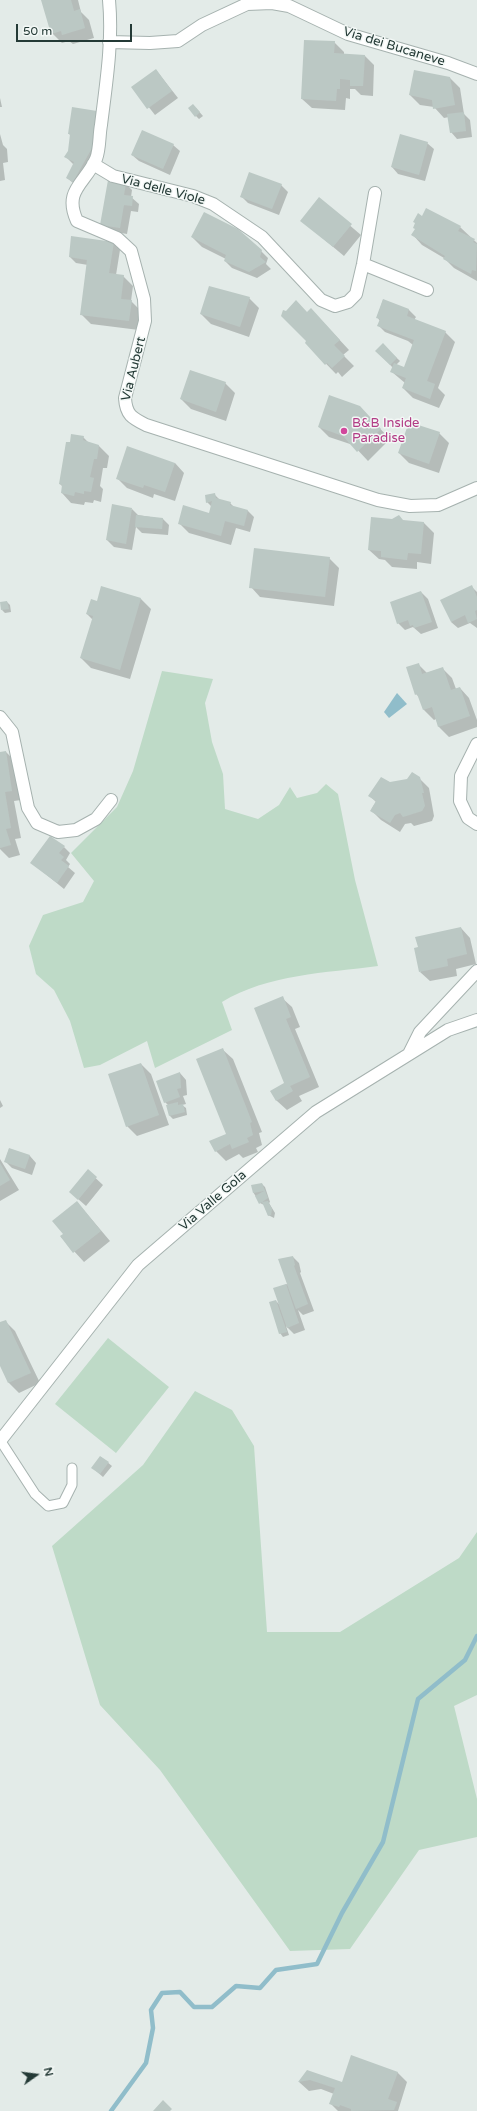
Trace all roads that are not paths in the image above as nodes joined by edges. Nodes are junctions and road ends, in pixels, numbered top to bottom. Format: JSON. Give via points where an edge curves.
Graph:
{"nodes":[{"id":1,"x":109,"y":0,"type":"edge"},
{"id":2,"x":109,"y":42,"type":"junction"},
{"id":3,"x":477,"y":74,"type":"edge"},
{"id":4,"x":93,"y":164,"type":"junction"},
{"id":5,"x":375,"y":192,"type":"dead end"},
{"id":6,"x":363,"y":264,"type":"junction"},
{"id":7,"x":427,"y":290,"type":"dead end"},
{"id":8,"x":477,"y":488,"type":"edge"},
{"id":9,"x":0,"y":717,"type":"edge"},
{"id":10,"x":477,"y":744,"type":"edge"},
{"id":11,"x":111,"y":800,"type":"dead end"},
{"id":12,"x":477,"y":824,"type":"edge"},
{"id":13,"x":477,"y":971,"type":"edge"},
{"id":14,"x":477,"y":1020,"type":"edge"},
{"id":15,"x":409,"y":1054,"type":"junction"},
{"id":16,"x":0,"y":1440,"type":"edge"},
{"id":17,"x":72,"y":1468,"type":"dead end"}],
"edges":[{"from":1,"to":2,"type":"street","name":"Via Aubert"},
{"from":2,"to":3,"type":"street","name":"Via dei Bucaneve","via":[[178,41],[202,25],[247,4],[272,3],[289,6],[348,34]]},
{"from":2,"to":4,"type":"street","name":"Via Aubert","via":[[108,75]]},
{"from":4,"to":6,"type":"street","name":"Via delle Viole","via":[[113,176],[193,196],[213,204],[262,237],[321,300],[335,306],[348,302],[356,294]]},
{"from":4,"to":8,"type":"street","name":"Via Aubert","via":[[73,195],[72,210],[77,221],[117,238],[131,251],[144,300],[146,321],[125,398],[125,408],[133,419],[378,500],[410,506],[438,505]]},
{"from":5,"to":6,"type":"street","name":"Via delle Viole"},
{"from":6,"to":7,"type":"street"},
{"from":9,"to":11,"type":"street","via":[[12,732],[28,808],[38,823],[58,832],[76,830],[96,819]]},
{"from":10,"to":12,"type":"street","via":[[461,776],[460,801],[468,818]]},
{"from":13,"to":15,"type":"street","via":[[420,1032]]},
{"from":14,"to":15,"type":"street","name":"Via Valle Gola","via":[[448,1030]]},
{"from":15,"to":16,"type":"street","name":"Via Valle Gola","via":[[316,1112],[138,1265]]},
{"from":16,"to":17,"type":"lane","via":[[35,1494],[48,1506],[63,1503],[72,1485]]}]}
